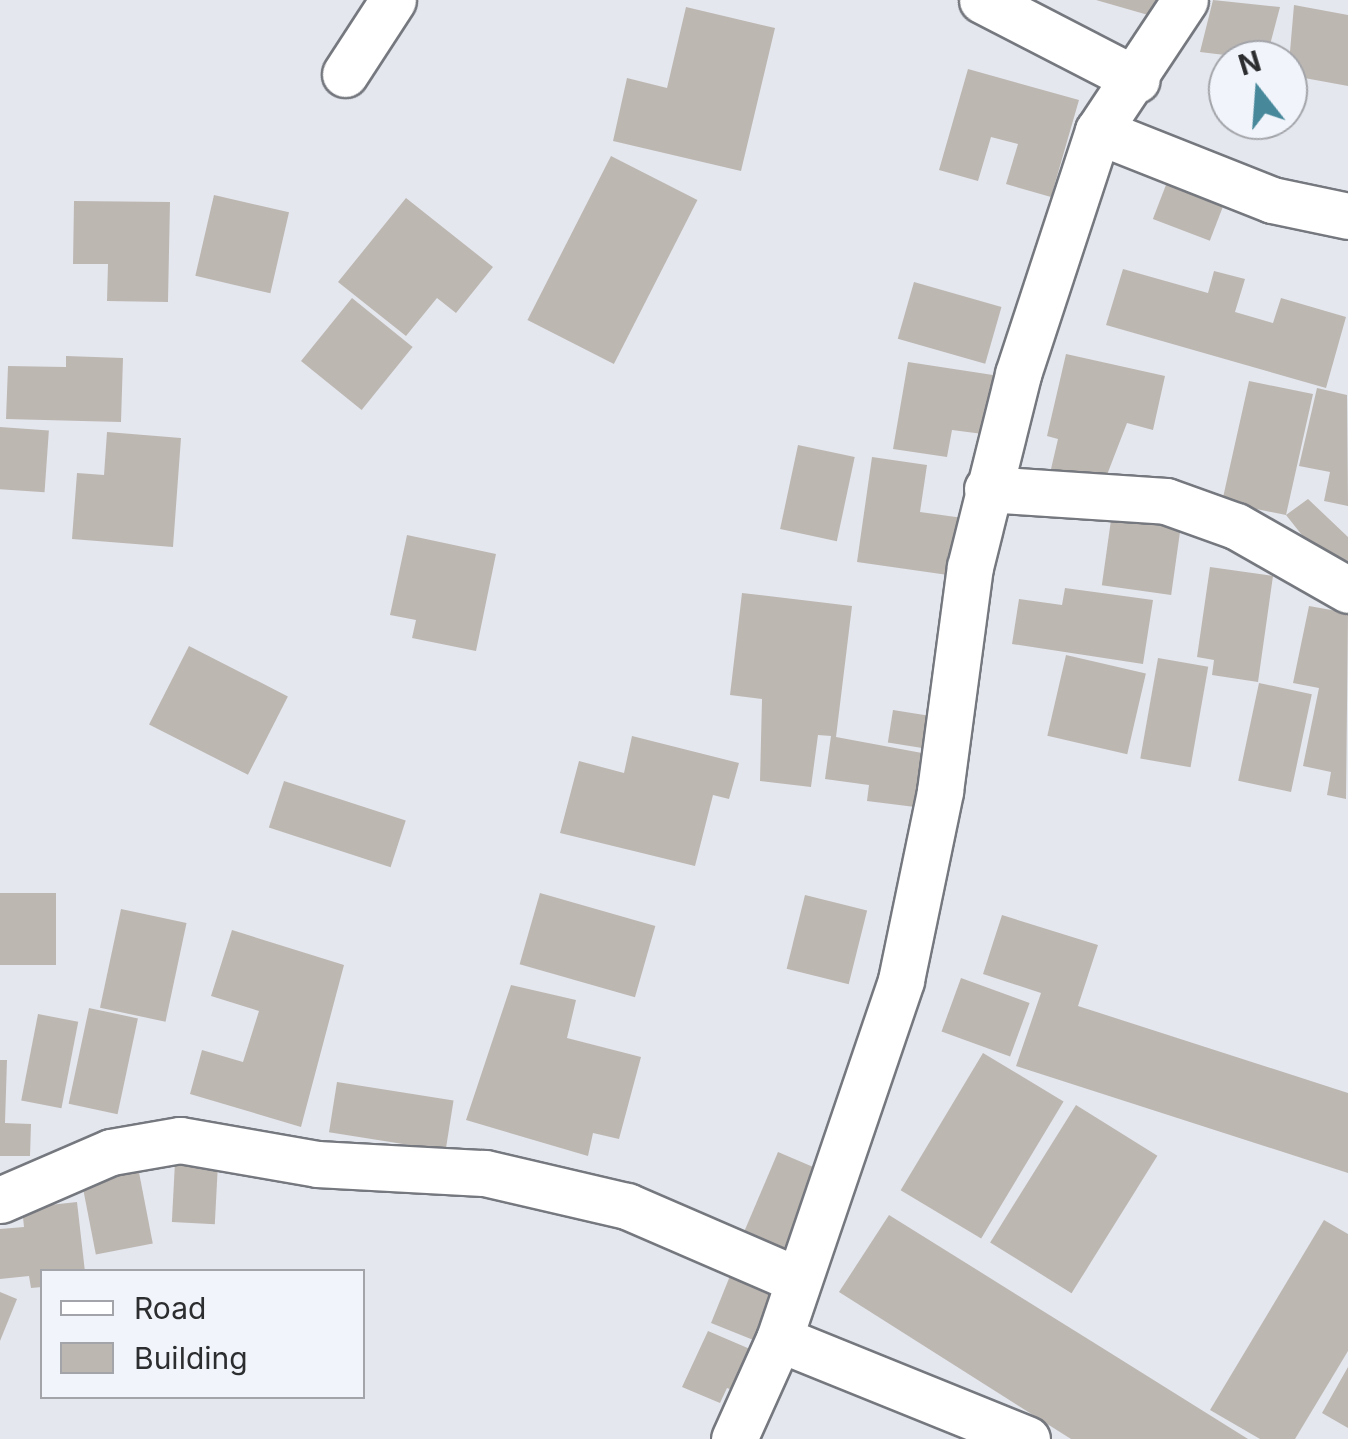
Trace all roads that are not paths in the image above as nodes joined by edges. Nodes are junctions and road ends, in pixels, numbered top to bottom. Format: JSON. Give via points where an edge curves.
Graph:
{"nodes":[{"id":1,"x":392,"y":0,"type":"edge"},
{"id":2,"x":982,"y":0,"type":"edge"},
{"id":3,"x":1185,"y":0,"type":"edge"},
{"id":4,"x":345,"y":74,"type":"dead end"},
{"id":5,"x":1137,"y":80,"type":"junction"},
{"id":6,"x":1098,"y":132,"type":"junction"},
{"id":7,"x":1348,"y":216,"type":"edge"},
{"id":8,"x":987,"y":489,"type":"junction"},
{"id":9,"x":1348,"y":590,"type":"edge"},
{"id":10,"x":0,"y":1200,"type":"edge"},
{"id":11,"x":793,"y":1278,"type":"junction"},
{"id":12,"x":780,"y":1338,"type":"junction"},
{"id":13,"x":734,"y":1439,"type":"edge"},
{"id":14,"x":1027,"y":1439,"type":"edge"}],
"edges":[{"from":1,"to":4,"type":"street"},
{"from":2,"to":5,"type":"street"},
{"from":3,"to":5,"type":"street"},
{"from":5,"to":6,"type":"street"},
{"from":6,"to":7,"type":"street","via":[[1272,200]]},
{"from":6,"to":8,"type":"street"},
{"from":8,"to":9,"type":"street","via":[[1166,501],[1236,526]]},
{"from":8,"to":11,"type":"street","via":[[902,980],[874,1077]]},
{"from":10,"to":11,"type":"street","via":[[111,1152],[180,1140],[318,1164],[486,1173],[627,1206]]},
{"from":11,"to":12,"type":"street"},
{"from":12,"to":13,"type":"street"},
{"from":12,"to":14,"type":"street"}]}
